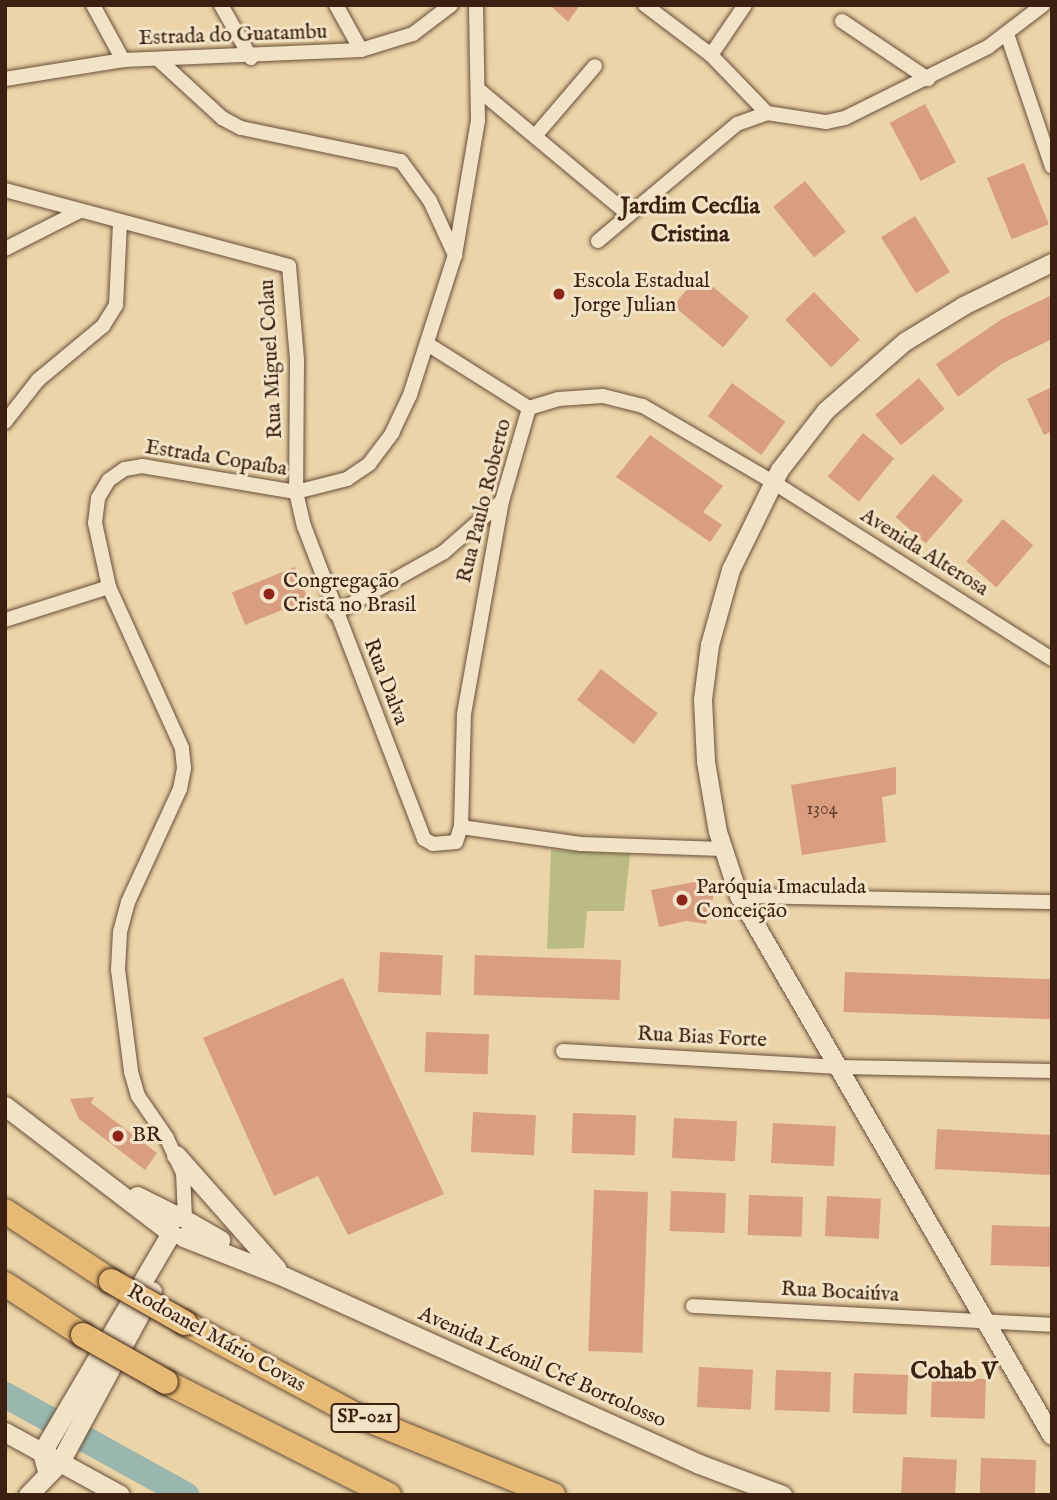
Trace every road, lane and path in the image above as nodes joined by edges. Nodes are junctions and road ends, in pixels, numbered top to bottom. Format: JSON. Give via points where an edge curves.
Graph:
{"nodes":[{"id":1,"x":93,"y":5,"type":"edge"},
{"id":2,"x":220,"y":5,"type":"edge"},
{"id":3,"x":336,"y":5,"type":"edge"},
{"id":4,"x":451,"y":5,"type":"edge"},
{"id":5,"x":476,"y":5,"type":"edge"},
{"id":6,"x":645,"y":5,"type":"edge"},
{"id":7,"x":745,"y":5,"type":"edge"},
{"id":8,"x":1043,"y":5,"type":"edge"},
{"id":9,"x":842,"y":21,"type":"dead end"},
{"id":10,"x":1007,"y":34,"type":"junction"},
{"id":11,"x":361,"y":50,"type":"junction"},
{"id":12,"x":711,"y":55,"type":"junction"},
{"id":13,"x":251,"y":58,"type":"junction"},
{"id":14,"x":123,"y":60,"type":"junction"},
{"id":15,"x":159,"y":60,"type":"junction"},
{"id":16,"x":595,"y":66,"type":"dead end"},
{"id":17,"x":5,"y":79,"type":"edge"},
{"id":18,"x":928,"y":79,"type":"junction"},
{"id":19,"x":479,"y":90,"type":"junction"},
{"id":20,"x":767,"y":113,"type":"junction"},
{"id":21,"x":535,"y":136,"type":"junction"},
{"id":22,"x":1052,"y":167,"type":"edge"},
{"id":23,"x":5,"y":190,"type":"edge"},
{"id":24,"x":80,"y":211,"type":"junction"},
{"id":25,"x":628,"y":214,"type":"junction"},
{"id":26,"x":120,"y":224,"type":"junction"},
{"id":27,"x":598,"y":240,"type":"dead end"},
{"id":28,"x":5,"y":250,"type":"edge"},
{"id":29,"x":455,"y":255,"type":"junction"},
{"id":30,"x":1052,"y":263,"type":"edge"},
{"id":31,"x":429,"y":345,"type":"junction"},
{"id":32,"x":529,"y":408,"type":"junction"},
{"id":33,"x":5,"y":422,"type":"edge"},
{"id":34,"x":773,"y":482,"type":"junction"},
{"id":35,"x":296,"y":492,"type":"junction"},
{"id":36,"x":502,"y":501,"type":"junction"},
{"id":37,"x":109,"y":587,"type":"junction"},
{"id":38,"x":335,"y":613,"type":"junction"},
{"id":39,"x":5,"y":620,"type":"edge"},
{"id":40,"x":1052,"y":659,"type":"edge"},
{"id":41,"x":461,"y":827,"type":"junction"},
{"id":42,"x":722,"y":849,"type":"junction"},
{"id":43,"x":739,"y":896,"type":"junction"},
{"id":44,"x":1052,"y":902,"type":"edge"},
{"id":45,"x":564,"y":1051,"type":"dead end"},
{"id":46,"x":839,"y":1067,"type":"junction"},
{"id":47,"x":1052,"y":1071,"type":"edge"},
{"id":48,"x":5,"y":1106,"type":"edge"},
{"id":49,"x":176,"y":1156,"type":"junction"},
{"id":50,"x":5,"y":1211,"type":"edge"},
{"id":51,"x":181,"y":1227,"type":"junction"},
{"id":52,"x":285,"y":1277,"type":"junction"},
{"id":53,"x":5,"y":1283,"type":"edge"},
{"id":54,"x":692,"y":1306,"type":"dead end"},
{"id":55,"x":986,"y":1323,"type":"junction"},
{"id":56,"x":1052,"y":1325,"type":"edge"},
{"id":57,"x":5,"y":1432,"type":"edge"},
{"id":58,"x":1052,"y":1436,"type":"edge"},
{"id":59,"x":46,"y":1445,"type":"junction"},
{"id":60,"x":64,"y":1452,"type":"junction"},
{"id":61,"x":28,"y":1495,"type":"edge"},
{"id":62,"x":120,"y":1495,"type":"edge"},
{"id":63,"x":389,"y":1495,"type":"edge"},
{"id":64,"x":553,"y":1495,"type":"edge"},
{"id":65,"x":782,"y":1495,"type":"edge"}],
"edges":[{"from":1,"to":14,"type":"street"},
{"from":2,"to":13,"type":"street"},
{"from":3,"to":11,"type":"street"},
{"from":4,"to":11,"type":"street","name":"Estrada do Guatambu","via":[[413,34]]},
{"from":5,"to":19,"type":"street","name":"Estrada Copaíba"},
{"from":6,"to":12,"type":"street"},
{"from":7,"to":12,"type":"street"},
{"from":8,"to":10,"type":"street"},
{"from":9,"to":18,"type":"street"},
{"from":10,"to":18,"type":"street"},
{"from":10,"to":22,"type":"street"},
{"from":11,"to":13,"type":"street","name":"Estrada do Guatambu"},
{"from":12,"to":20,"type":"street"},
{"from":13,"to":15,"type":"street","name":"Estrada do Guatambu"},
{"from":14,"to":15,"type":"street","name":"Estrada do Guatambu"},
{"from":14,"to":17,"type":"street","name":"Estrada do Guatambu"},
{"from":15,"to":29,"type":"street","via":[[222,118],[241,128],[401,161],[430,201]]},
{"from":16,"to":21,"type":"street"},
{"from":18,"to":20,"type":"street","via":[[827,122]]},
{"from":19,"to":21,"type":"street"},
{"from":19,"to":29,"type":"street","name":"Estrada Copaíba"},
{"from":20,"to":25,"type":"street","via":[[727,131]]},
{"from":21,"to":25,"type":"street"},
{"from":23,"to":24,"type":"street"},
{"from":24,"to":26,"type":"street"},
{"from":24,"to":28,"type":"street"},
{"from":25,"to":27,"type":"street"},
{"from":26,"to":33,"type":"street","via":[[116,305],[95,334],[38,380]]},
{"from":26,"to":35,"type":"street","name":"Rua Miguel Colau","via":[[289,266],[297,360]]},
{"from":29,"to":31,"type":"street","name":"Estrada Copaíba"},
{"from":30,"to":34,"type":"street","via":[[964,306],[905,342],[826,411]]},
{"from":31,"to":32,"type":"street"},
{"from":31,"to":35,"type":"street","name":"Estrada Copaíba","via":[[392,433],[369,464],[347,480]]},
{"from":32,"to":34,"type":"street","name":"Rua Paulo Roberto","via":[[558,399],[625,398]]},
{"from":32,"to":36,"type":"street","name":"Rua Paulo Roberto"},
{"from":34,"to":40,"type":"street","name":"Avenida Alterosa"},
{"from":34,"to":42,"type":"street","via":[[731,570],[710,645],[703,701],[706,762]]},
{"from":35,"to":37,"type":"street","name":"Estrada Copaíba","via":[[163,469],[125,469],[109,480],[98,498],[95,523]]},
{"from":35,"to":38,"type":"street","name":"Rua Dalva"},
{"from":36,"to":38,"type":"street","via":[[444,552]]},
{"from":36,"to":41,"type":"street","name":"Rua Paulo Roberto","via":[[464,713]]},
{"from":37,"to":39,"type":"street"},
{"from":37,"to":49,"type":"street","name":"Estrada Copaíba","via":[[181,748],[184,768],[180,789],[128,902],[120,932],[118,970],[138,1096]]},
{"from":38,"to":41,"type":"street","name":"Rua Dalva","via":[[424,839],[451,844]]},
{"from":41,"to":42,"type":"street","via":[[581,844]]},
{"from":42,"to":43,"type":"street"},
{"from":43,"to":44,"type":"street"},
{"from":43,"to":46,"type":"street"},
{"from":45,"to":46,"type":"street","name":"Rua Bias Forte"},
{"from":46,"to":47,"type":"street","name":"Rua Bias Forte"},
{"from":46,"to":55,"type":"street"},
{"from":48,"to":51,"type":"main road","name":"Avenida Léonil Cré Bortolosso","via":[[98,1177]]},
{"from":49,"to":51,"type":"street","name":"Estrada Copaíba","via":[[183,1173]]},
{"from":49,"to":52,"type":"main road","via":[[252,1246]]},
{"from":50,"to":64,"type":"highway","name":"Rodoanel Mário Covas","number":"SP-021","bridge":true,"via":[[111,1281],[356,1415]]},
{"from":51,"to":52,"type":"main road","name":"Avenida Léonil Cré Bortolosso"},
{"from":51,"to":59,"type":"main road"},
{"from":51,"to":60,"type":"main road"},
{"from":52,"to":65,"type":"main road","name":"Avenida Léonil Cré Bortolosso","via":[[699,1464]]},
{"from":53,"to":63,"type":"highway","number":"SP-021","bridge":true,"via":[[166,1382]]},
{"from":54,"to":55,"type":"street","name":"Rua Bocaiúva"},
{"from":55,"to":56,"type":"street","name":"Rua Bocaiúva"},
{"from":55,"to":58,"type":"street"},
{"from":57,"to":59,"type":"main road"},
{"from":59,"to":60,"type":"main road"},
{"from":60,"to":61,"type":"main road"},
{"from":60,"to":62,"type":"main road"}]}
